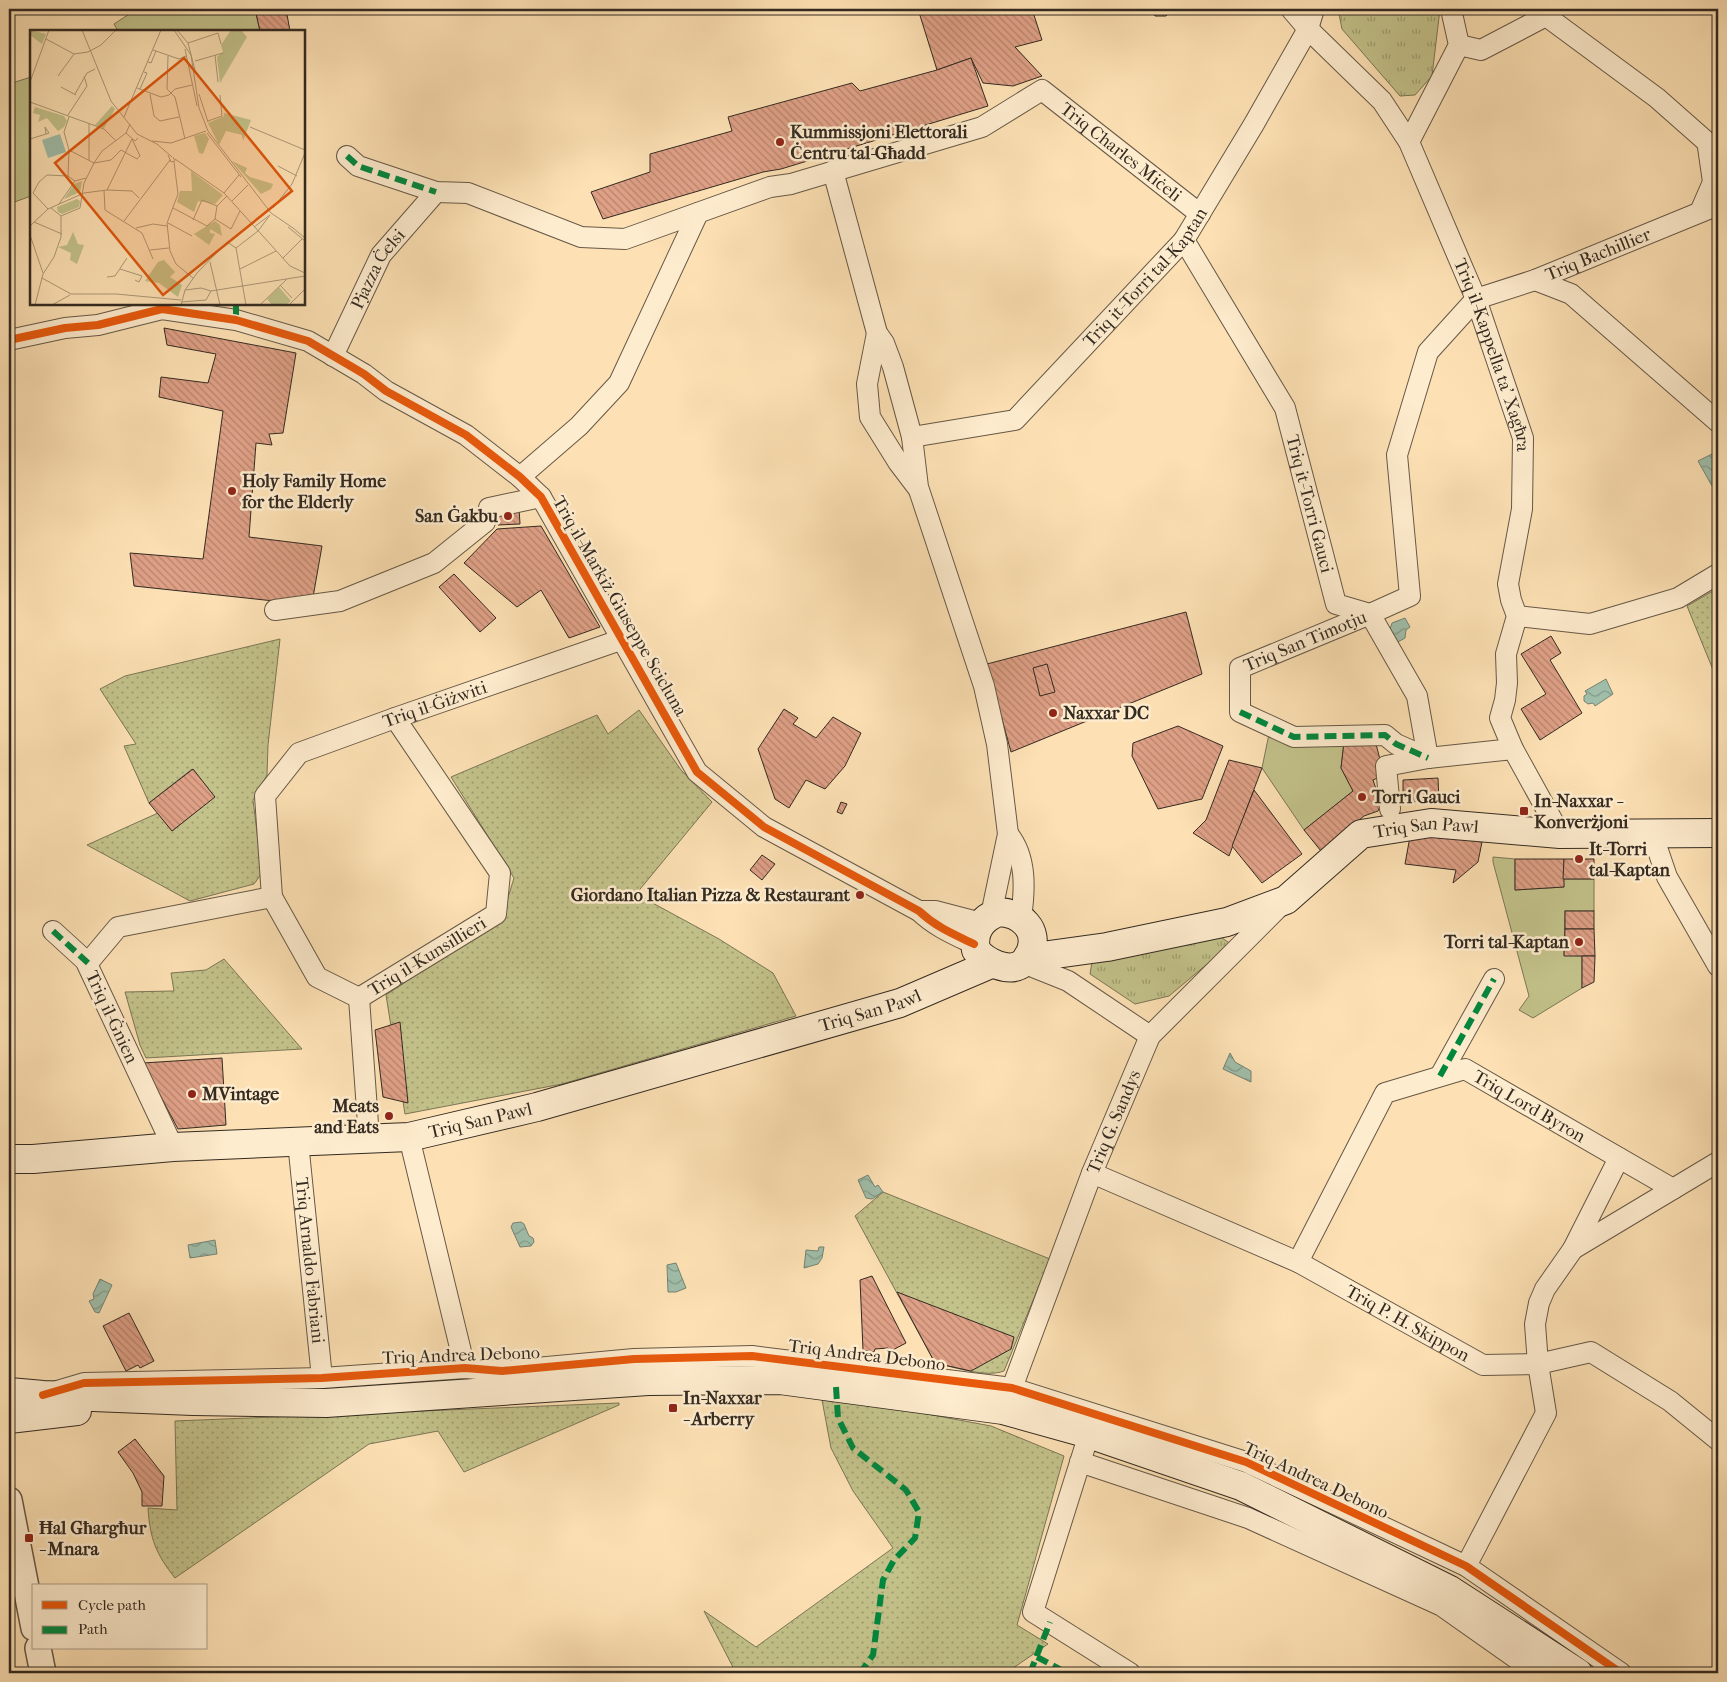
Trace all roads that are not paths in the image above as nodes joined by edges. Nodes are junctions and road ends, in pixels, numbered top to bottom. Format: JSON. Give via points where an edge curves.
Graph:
{"nodes":[{"id":1,"x":1291,"y":9,"type":"edge"},
{"id":2,"x":1314,"y":9,"type":"edge"},
{"id":3,"x":1451,"y":9,"type":"edge"},
{"id":4,"x":1549,"y":12,"type":"edge"},
{"id":5,"x":1308,"y":29,"type":"junction"},
{"id":6,"x":1459,"y":45,"type":"junction"},
{"id":7,"x":1409,"y":142,"type":"junction"},
{"id":8,"x":1708,"y":143,"type":"junction"},
{"id":9,"x":347,"y":156,"type":"dead end"},
{"id":10,"x":1718,"y":161,"type":"edge"},
{"id":11,"x":833,"y":171,"type":"junction"},
{"id":12,"x":436,"y":192,"type":"junction"},
{"id":13,"x":1709,"y":208,"type":"edge"},
{"id":14,"x":698,"y":213,"type":"junction"},
{"id":15,"x":1200,"y":214,"type":"junction"},
{"id":16,"x":1184,"y":240,"type":"junction"},
{"id":17,"x":1581,"y":261,"type":"junction"},
{"id":18,"x":1535,"y":280,"type":"junction"},
{"id":19,"x":1571,"y":294,"type":"junction"},
{"id":20,"x":1476,"y":300,"type":"junction"},
{"id":21,"x":236,"y":312,"type":"edge"},
{"id":22,"x":877,"y":333,"type":"junction"},
{"id":23,"x":9,"y":340,"type":"edge"},
{"id":24,"x":332,"y":356,"type":"junction"},
{"id":25,"x":1718,"y":422,"type":"edge"},
{"id":26,"x":912,"y":437,"type":"junction"},
{"id":27,"x":520,"y":477,"type":"junction"},
{"id":28,"x":918,"y":487,"type":"junction"},
{"id":29,"x":541,"y":497,"type":"junction"},
{"id":30,"x":1718,"y":574,"type":"edge"},
{"id":31,"x":275,"y":610,"type":"dead end"},
{"id":32,"x":1370,"y":614,"type":"junction"},
{"id":33,"x":1517,"y":616,"type":"junction"},
{"id":34,"x":623,"y":639,"type":"junction"},
{"id":35,"x":395,"y":718,"type":"junction"},
{"id":36,"x":1513,"y":749,"type":"junction"},
{"id":37,"x":1428,"y":758,"type":"junction"},
{"id":38,"x":1390,"y":808,"type":"dead end"},
{"id":39,"x":1652,"y":833,"type":"junction"},
{"id":40,"x":1718,"y":833,"type":"edge"},
{"id":41,"x":1008,"y":834,"type":"junction"},
{"id":42,"x":1560,"y":834,"type":"junction"},
{"id":43,"x":272,"y":897,"type":"junction"},
{"id":44,"x":1286,"y":900,"type":"junction"},
{"id":45,"x":1025,"y":923,"type":"junction"},
{"id":46,"x":53,"y":931,"type":"dead end"},
{"id":47,"x":983,"y":939,"type":"junction"},
{"id":48,"x":1107,"y":947,"type":"junction"},
{"id":49,"x":1025,"y":961,"type":"junction"},
{"id":50,"x":88,"y":963,"type":"junction"},
{"id":51,"x":1718,"y":966,"type":"edge"},
{"id":52,"x":1494,"y":979,"type":"dead end"},
{"id":53,"x":359,"y":998,"type":"junction"},
{"id":54,"x":1150,"y":1036,"type":"junction"},
{"id":55,"x":1440,"y":1076,"type":"junction"},
{"id":56,"x":409,"y":1137,"type":"junction"},
{"id":57,"x":369,"y":1138,"type":"junction"},
{"id":58,"x":298,"y":1142,"type":"junction"},
{"id":59,"x":173,"y":1147,"type":"junction"},
{"id":60,"x":9,"y":1158,"type":"edge"},
{"id":61,"x":1618,"y":1158,"type":"junction"},
{"id":62,"x":1718,"y":1162,"type":"edge"},
{"id":63,"x":1092,"y":1173,"type":"junction"},
{"id":64,"x":1673,"y":1189,"type":"junction"},
{"id":65,"x":1573,"y":1249,"type":"junction"},
{"id":66,"x":1298,"y":1262,"type":"junction"},
{"id":67,"x":1538,"y":1364,"type":"junction"},
{"id":68,"x":465,"y":1368,"type":"junction"},
{"id":69,"x":322,"y":1378,"type":"junction"},
{"id":70,"x":1012,"y":1388,"type":"junction"},
{"id":71,"x":9,"y":1392,"type":"edge"},
{"id":72,"x":41,"y":1404,"type":"junction"},
{"id":73,"x":9,"y":1418,"type":"edge"},
{"id":74,"x":1089,"y":1434,"type":"junction"},
{"id":75,"x":9,"y":1438,"type":"edge"},
{"id":76,"x":1718,"y":1440,"type":"edge"},
{"id":77,"x":1080,"y":1462,"type":"junction"},
{"id":78,"x":9,"y":1500,"type":"edge"},
{"id":79,"x":1466,"y":1566,"type":"junction"},
{"id":80,"x":32,"y":1618,"type":"edge"},
{"id":81,"x":38,"y":1650,"type":"edge"},
{"id":82,"x":43,"y":1673,"type":"edge"},
{"id":83,"x":1130,"y":1673,"type":"edge"},
{"id":84,"x":1537,"y":1673,"type":"edge"},
{"id":85,"x":1578,"y":1673,"type":"edge"},
{"id":86,"x":1621,"y":1673,"type":"edge"}],
"edges":[{"from":1,"to":5,"type":"street","name":"Triq il-Kappella ta' Xagħra"},
{"from":2,"to":5,"type":"street","name":"Triq it-Torri tal-Kaptan"},
{"from":3,"to":6,"type":"street"},
{"from":4,"to":6,"type":"street","via":[[1481,50]]},
{"from":4,"to":8,"type":"street","via":[[1658,98]]},
{"from":5,"to":7,"type":"street","name":"Triq il-Kappella ta' Xagħra","via":[[1382,100]]},
{"from":5,"to":15,"type":"street","name":"Triq it-Torri tal-Kaptan"},
{"from":6,"to":7,"type":"street"},
{"from":7,"to":20,"type":"street","name":"Triq il-Kappella ta' Xagħra"},
{"from":8,"to":10,"type":"street"},
{"from":8,"to":13,"type":"street","via":[[1713,182]]},
{"from":9,"to":12,"type":"street","via":[[358,166]]},
{"from":11,"to":14,"type":"street","via":[[770,187]]},
{"from":11,"to":15,"type":"street","name":"Triq Charles Miċeli","via":[[982,127],[1042,90]]},
{"from":11,"to":22,"type":"street"},
{"from":12,"to":14,"type":"street","via":[[468,193],[580,237],[625,239]]},
{"from":12,"to":24,"type":"street","name":"Pjazza Ċelsi","via":[[380,254]]},
{"from":13,"to":17,"type":"street","name":"Triq Bachillier"},
{"from":14,"to":27,"type":"street","via":[[619,383],[579,426]]},
{"from":15,"to":16,"type":"street","name":"Triq it-Torri tal-Kaptan"},
{"from":16,"to":26,"type":"street","name":"Triq it-Torri tal-Kaptan","via":[[1015,420]]},
{"from":16,"to":32,"type":"street","name":"Triq it-Torri Gauci","via":[[1285,408],[1336,604]]},
{"from":17,"to":18,"type":"street","name":"Triq Bachillier"},
{"from":17,"to":19,"type":"street"},
{"from":18,"to":19,"type":"street"},
{"from":18,"to":20,"type":"street","name":"Triq Bachillier"},
{"from":19,"to":25,"type":"street"},
{"from":20,"to":32,"type":"street","name":"Triq San Timotju","via":[[1428,352],[1397,455],[1410,596]]},
{"from":20,"to":33,"type":"street","name":"Triq il-Kappella ta' Xagħra","via":[[1523,438],[1522,510],[1508,584]]},
{"from":21,"to":23,"type":"street","name":"Triq il-Markiż Giuseppe Scicluna","via":[[162,309]]},
{"from":21,"to":24,"type":"street","name":"Triq il-Markiż Giuseppe Scicluna","via":[[308,341]]},
{"from":22,"to":26,"type":"street","via":[[893,367]]},
{"from":22,"to":28,"type":"street","via":[[867,384],[870,417]]},
{"from":24,"to":27,"type":"street","name":"Triq il-Markiż Giuseppe Scicluna","via":[[386,391],[466,435]]},
{"from":26,"to":28,"type":"street"},
{"from":27,"to":29,"type":"street","name":"Triq il-Markiż Giuseppe Scicluna"},
{"from":28,"to":41,"type":"street","via":[[984,686],[997,744]]},
{"from":29,"to":31,"type":"street","via":[[488,508],[485,522],[434,563],[340,601]]},
{"from":29,"to":34,"type":"street","name":"Triq il-Markiż Giuseppe Scicluna"},
{"from":30,"to":33,"type":"street","via":[[1678,598],[1590,624]]},
{"from":32,"to":37,"type":"street","via":[[1417,696]]},
{"from":32,"to":37,"type":"street","name":"Triq San Timotju","via":[[1240,668],[1240,712],[1294,737],[1385,735],[1396,744]]},
{"from":33,"to":36,"type":"street","via":[[1506,654],[1507,683],[1500,718]]},
{"from":34,"to":35,"type":"street","name":"Triq il-Ġiżwiti"},
{"from":34,"to":47,"type":"street","name":"Triq il-Markiż Giuseppe Scicluna","via":[[697,772],[764,827],[919,910],[931,923]]},
{"from":35,"to":43,"type":"street","name":"Triq il-Ġiżwiti","via":[[299,754],[265,796]]},
{"from":35,"to":53,"type":"street","name":"Triq il-Kunsillieri","via":[[500,873],[496,914]]},
{"from":36,"to":37,"type":"street"},
{"from":36,"to":42,"type":"street"},
{"from":37,"to":38,"type":"street","via":[[1386,766]]},
{"from":39,"to":40,"type":"main road","name":"Triq San Pawl"},
{"from":39,"to":42,"type":"main road","name":"Triq San Pawl"},
{"from":39,"to":51,"type":"street","via":[[1667,877]]},
{"from":41,"to":45,"type":"street","via":[[1017,845],[1021,862]]},
{"from":41,"to":47,"type":"street"},
{"from":42,"to":44,"type":"main road","name":"Triq San Pawl","via":[[1431,824],[1361,834]]},
{"from":43,"to":50,"type":"street","name":"Triq il-Ġnien","via":[[118,926]]},
{"from":43,"to":53,"type":"street","via":[[317,977]]},
{"from":44,"to":48,"type":"main road","name":"Triq San Pawl","via":[[1227,922]]},
{"from":44,"to":54,"type":"street","name":"Triq G. Sandys"},
{"from":45,"to":47,"type":"main road","name":"Triq San Pawl","via":[[1009,912],[999,912]]},
{"from":45,"to":48,"type":"main road","name":"Triq San Pawl"},
{"from":45,"to":49,"type":"main road","via":[[1032,945]]},
{"from":46,"to":50,"type":"street"},
{"from":47,"to":49,"type":"main road","name":"Triq San Pawl","via":[[1007,967]]},
{"from":47,"to":56,"type":"main road","name":"Triq San Pawl","via":[[936,988],[900,1003],[547,1104]]},
{"from":48,"to":49,"type":"main road","name":"Triq San Pawl"},
{"from":49,"to":54,"type":"street","via":[[1068,981]]},
{"from":50,"to":59,"type":"street","name":"Triq il-Ġnien"},
{"from":52,"to":55,"type":"street"},
{"from":53,"to":57,"type":"street"},
{"from":54,"to":63,"type":"street","name":"Triq G. Sandys"},
{"from":55,"to":61,"type":"street","name":"Triq Lord Byron","via":[[1465,1069]]},
{"from":55,"to":66,"type":"street","name":"Triq Lord Byron","via":[[1385,1093]]},
{"from":56,"to":57,"type":"main road","name":"Triq San Pawl"},
{"from":56,"to":68,"type":"street"},
{"from":57,"to":58,"type":"main road","name":"Triq San Pawl"},
{"from":58,"to":59,"type":"main road","name":"Triq San Pawl"},
{"from":58,"to":69,"type":"street","name":"Triq Arnaldo Fabriani"},
{"from":59,"to":60,"type":"main road","name":"Triq San Pawl","via":[[33,1159]]},
{"from":61,"to":64,"type":"street","name":"Triq Lord Byron"},
{"from":61,"to":65,"type":"street"},
{"from":62,"to":64,"type":"street"},
{"from":63,"to":66,"type":"street","name":"Triq P. H. Skippon"},
{"from":63,"to":70,"type":"street","name":"Triq G. Sandys"},
{"from":64,"to":65,"type":"street"},
{"from":65,"to":67,"type":"street","via":[[1539,1303],[1535,1324]]},
{"from":66,"to":67,"type":"street","name":"Triq P. H. Skippon","via":[[1483,1365]]},
{"from":67,"to":76,"type":"street","name":"Triq P. H. Skippon","via":[[1591,1352],[1670,1401]]},
{"from":67,"to":79,"type":"street","via":[[1546,1413]]},
{"from":68,"to":69,"type":"street","name":"Triq Andrea Debono"},
{"from":68,"to":70,"type":"street","name":"Triq Andrea Debono","via":[[502,1371],[634,1359],[752,1356]]},
{"from":69,"to":72,"type":"street","name":"Triq Andrea Debono","via":[[84,1383]]},
{"from":70,"to":79,"type":"street","name":"Triq Andrea Debono","via":[[1246,1462]]},
{"from":71,"to":72,"type":"main road","name":"Triq Andrea Debono"},
{"from":72,"to":73,"type":"main road","name":"Triq Andrea Debono"},
{"from":72,"to":74,"type":"main road","name":"Triq Andrea Debono","via":[[326,1403],[648,1381],[780,1380],[1003,1410]]},
{"from":72,"to":75,"type":"main road"},
{"from":74,"to":77,"type":"street"},
{"from":74,"to":85,"type":"main road","name":"Triq Andrea Debono","via":[[1241,1486],[1450,1590]]},
{"from":77,"to":83,"type":"street","via":[[1033,1612]]},
{"from":77,"to":84,"type":"street","via":[[1248,1518],[1442,1606]]},
{"from":78,"to":80,"type":"street"},
{"from":79,"to":86,"type":"street","name":"Triq Andrea Debono"},
{"from":81,"to":82,"type":"street"}]}
